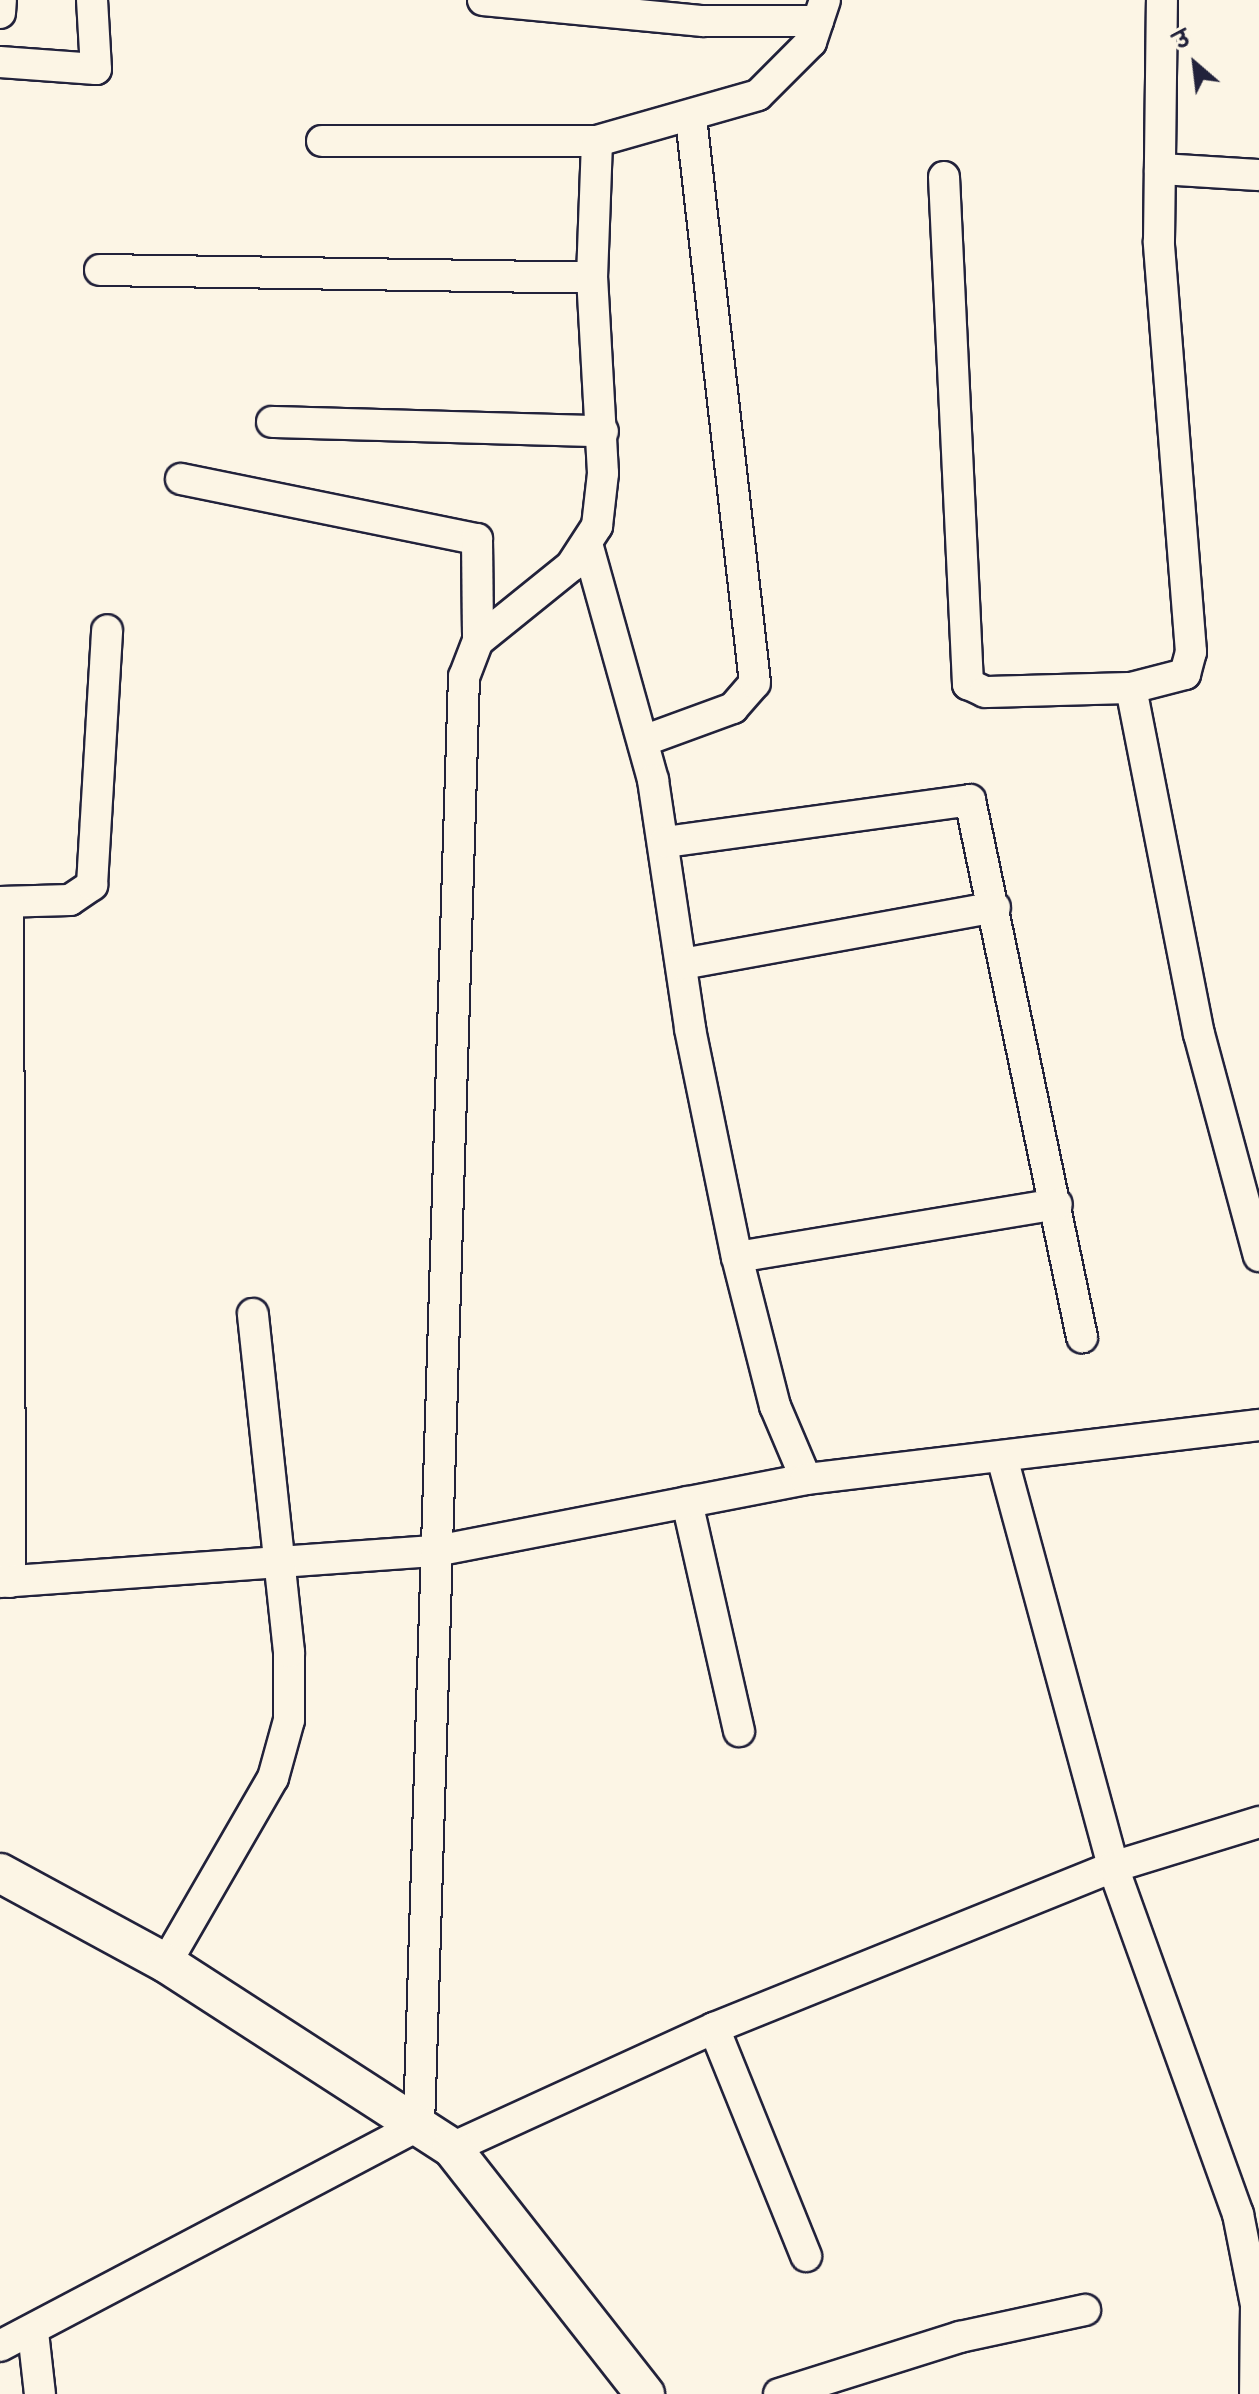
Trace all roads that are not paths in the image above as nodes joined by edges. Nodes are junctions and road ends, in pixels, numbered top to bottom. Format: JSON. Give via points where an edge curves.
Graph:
{"nodes":[{"id":1,"x":1,"y":0,"type":"edge"},
{"id":2,"x":92,"y":0,"type":"edge"},
{"id":3,"x":483,"y":0,"type":"edge"},
{"id":4,"x":1162,"y":0,"type":"edge"},
{"id":5,"x":822,"y":10,"type":"edge"},
{"id":6,"x":0,"y":13,"type":"edge"},
{"id":7,"x":0,"y":62,"type":"edge"},
{"id":8,"x":691,"y":118,"type":"junction"},
{"id":9,"x":322,"y":141,"type":"dead end"},
{"id":10,"x":597,"y":141,"type":"junction"},
{"id":11,"x":1160,"y":169,"type":"junction"},
{"id":12,"x":1259,"y":175,"type":"edge"},
{"id":13,"x":944,"y":177,"type":"dead end"},
{"id":14,"x":100,"y":270,"type":"dead end"},
{"id":15,"x":592,"y":278,"type":"junction"},
{"id":16,"x":272,"y":422,"type":"dead end"},
{"id":17,"x":603,"y":431,"type":"junction"},
{"id":18,"x":181,"y":479,"type":"dead end"},
{"id":19,"x":588,"y":547,"type":"junction"},
{"id":20,"x":107,"y":630,"type":"dead end"},
{"id":21,"x":478,"y":641,"type":"junction"},
{"id":22,"x":1131,"y":688,"type":"junction"},
{"id":23,"x":643,"y":741,"type":"junction"},
{"id":24,"x":665,"y":842,"type":"junction"},
{"id":25,"x":4,"y":902,"type":"edge"},
{"id":26,"x":995,"y":907,"type":"junction"},
{"id":27,"x":682,"y":964,"type":"junction"},
{"id":28,"x":1057,"y":1204,"type":"junction"},
{"id":29,"x":1259,"y":1256,"type":"edge"},
{"id":30,"x":737,"y":1257,"type":"junction"},
{"id":31,"x":253,"y":1314,"type":"dead end"},
{"id":32,"x":1082,"y":1337,"type":"dead end"},
{"id":33,"x":1259,"y":1425,"type":"edge"},
{"id":34,"x":1003,"y":1461,"type":"junction"},
{"id":35,"x":806,"y":1479,"type":"junction"},
{"id":36,"x":687,"y":1502,"type":"junction"},
{"id":37,"x":436,"y":1551,"type":"junction"},
{"id":38,"x":280,"y":1562,"type":"junction"},
{"id":39,"x":5,"y":1582,"type":"edge"},
{"id":40,"x":739,"y":1731,"type":"dead end"},
{"id":41,"x":1259,"y":1822,"type":"edge"},
{"id":42,"x":1113,"y":1867,"type":"junction"},
{"id":43,"x":0,"y":1873,"type":"edge"},
{"id":44,"x":166,"y":1963,"type":"junction"},
{"id":45,"x":714,"y":2028,"type":"junction"},
{"id":46,"x":419,"y":2125,"type":"junction"},
{"id":47,"x":452,"y":2148,"type":"junction"},
{"id":48,"x":806,"y":2256,"type":"dead end"},
{"id":49,"x":1085,"y":2310,"type":"dead end"},
{"id":50,"x":33,"y":2332,"type":"junction"},
{"id":51,"x":0,"y":2346,"type":"edge"},
{"id":52,"x":40,"y":2394,"type":"edge"},
{"id":53,"x":645,"y":2394,"type":"edge"},
{"id":54,"x":779,"y":2394,"type":"edge"},
{"id":55,"x":1255,"y":2394,"type":"edge"}],
"edges":[{"from":1,"to":6,"type":"street"},
{"from":2,"to":7,"type":"street","via":[[96,69]]},
{"from":3,"to":5,"type":"street","via":[[703,21]]},
{"from":4,"to":11,"type":"street"},
{"from":5,"to":8,"type":"street","via":[[794,66],[758,95]]},
{"from":8,"to":10,"type":"street"},
{"from":8,"to":23,"type":"street","via":[[755,683],[733,708]]},
{"from":9,"to":10,"type":"street"},
{"from":10,"to":15,"type":"street"},
{"from":11,"to":12,"type":"street"},
{"from":11,"to":22,"type":"street","via":[[1159,241],[1191,652],[1185,674]]},
{"from":13,"to":22,"type":"street","via":[[968,684],[985,692]]},
{"from":14,"to":15,"type":"street"},
{"from":15,"to":17,"type":"street"},
{"from":16,"to":17,"type":"street"},
{"from":17,"to":19,"type":"street","via":[[597,526]]},
{"from":18,"to":21,"type":"street","via":[[477,539]]},
{"from":19,"to":21,"type":"street"},
{"from":19,"to":23,"type":"street"},
{"from":20,"to":25,"type":"street","via":[[92,885],[70,900]]},
{"from":21,"to":37,"type":"street","via":[[464,677],[459,719]]},
{"from":22,"to":29,"type":"street","via":[[1199,1034]]},
{"from":23,"to":24,"type":"street"},
{"from":24,"to":26,"type":"street","via":[[964,797],[974,810]]},
{"from":24,"to":27,"type":"street"},
{"from":25,"to":39,"type":"street"},
{"from":26,"to":27,"type":"street"},
{"from":26,"to":28,"type":"street"},
{"from":27,"to":30,"type":"street"},
{"from":28,"to":30,"type":"street"},
{"from":28,"to":32,"type":"street"},
{"from":30,"to":35,"type":"street","via":[[775,1406]]},
{"from":31,"to":38,"type":"street"},
{"from":33,"to":34,"type":"street"},
{"from":34,"to":35,"type":"street"},
{"from":34,"to":42,"type":"street"},
{"from":35,"to":36,"type":"street"},
{"from":36,"to":37,"type":"street"},
{"from":36,"to":40,"type":"street"},
{"from":37,"to":38,"type":"street"},
{"from":37,"to":46,"type":"street"},
{"from":38,"to":39,"type":"street"},
{"from":38,"to":44,"type":"street","via":[[289,1720],[273,1778]]},
{"from":41,"to":42,"type":"street"},
{"from":42,"to":45,"type":"street"},
{"from":42,"to":55,"type":"street","via":[[1238,2214],[1256,2305]]},
{"from":43,"to":44,"type":"street"},
{"from":44,"to":46,"type":"street"},
{"from":45,"to":47,"type":"street"},
{"from":45,"to":48,"type":"street"},
{"from":46,"to":47,"type":"street"},
{"from":46,"to":50,"type":"street"},
{"from":47,"to":53,"type":"street"},
{"from":49,"to":54,"type":"street","via":[[960,2337]]},
{"from":50,"to":51,"type":"street"},
{"from":50,"to":52,"type":"street"}]}
